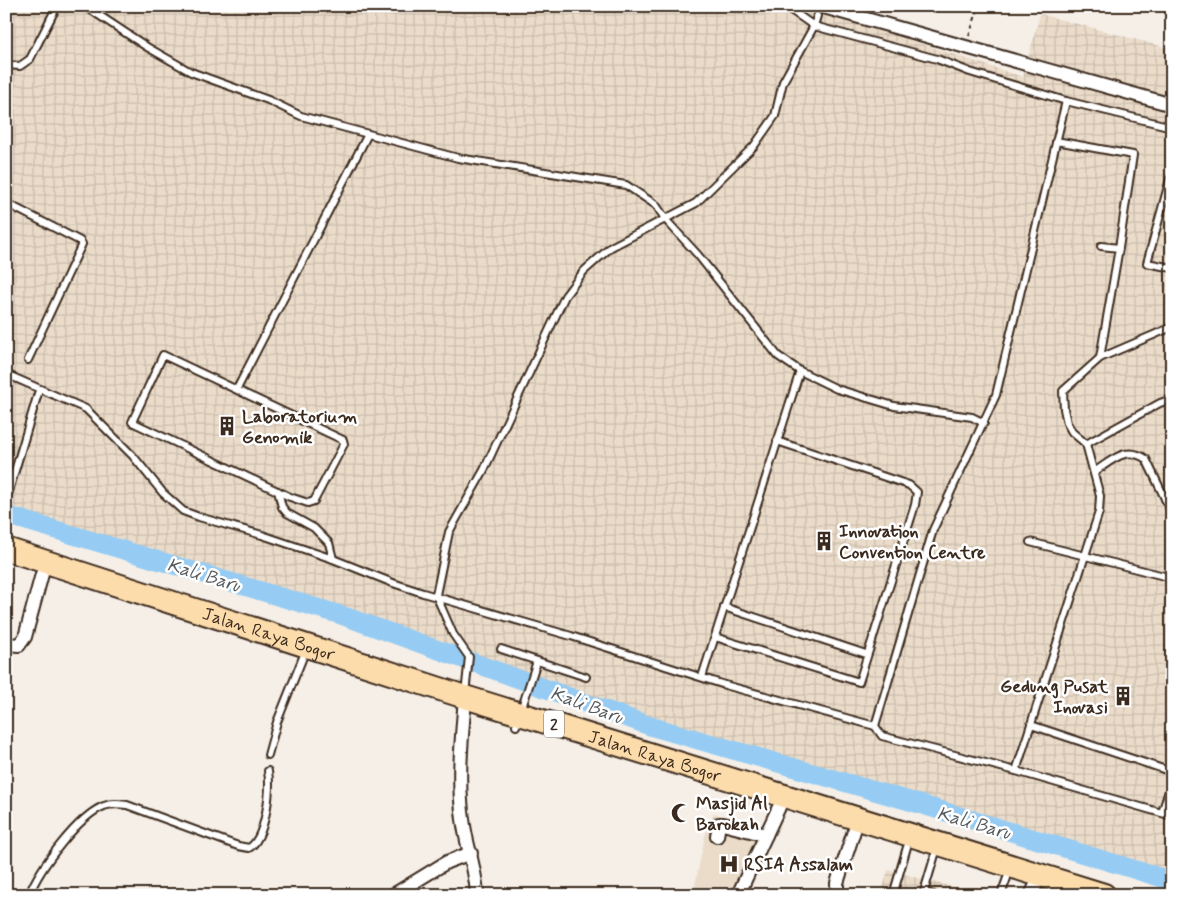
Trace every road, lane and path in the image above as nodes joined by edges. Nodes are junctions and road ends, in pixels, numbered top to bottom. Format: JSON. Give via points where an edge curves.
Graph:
{"nodes":[{"id":1,"x":57,"y":6,"type":"edge"},
{"id":2,"x":85,"y":6,"type":"edge"},
{"id":3,"x":785,"y":6,"type":"edge"},
{"id":4,"x":979,"y":6,"type":"edge"},
{"id":5,"x":818,"y":11,"type":"edge"},
{"id":6,"x":814,"y":26,"type":"junction"},
{"id":7,"x":965,"y":47,"type":"junction"},
{"id":8,"x":6,"y":65,"type":"edge"},
{"id":9,"x":1066,"y":101,"type":"junction"},
{"id":10,"x":1172,"y":105,"type":"edge"},
{"id":11,"x":1172,"y":127,"type":"edge"},
{"id":12,"x":368,"y":134,"type":"junction"},
{"id":13,"x":1056,"y":140,"type":"junction"},
{"id":14,"x":1170,"y":179,"type":"dead end"},
{"id":15,"x":6,"y":203,"type":"edge"},
{"id":16,"x":666,"y":220,"type":"junction"},
{"id":17,"x":1101,"y":246,"type":"dead end"},
{"id":18,"x":1119,"y":248,"type":"junction"},
{"id":19,"x":1172,"y":268,"type":"edge"},
{"id":20,"x":1172,"y":327,"type":"edge"},
{"id":21,"x":1100,"y":358,"type":"junction"},
{"id":22,"x":28,"y":360,"type":"dead end"},
{"id":23,"x":800,"y":371,"type":"junction"},
{"id":24,"x":6,"y":374,"type":"edge"},
{"id":25,"x":237,"y":389,"type":"junction"},
{"id":26,"x":39,"y":390,"type":"junction"},
{"id":27,"x":1172,"y":399,"type":"edge"},
{"id":28,"x":984,"y":423,"type":"junction"},
{"id":29,"x":777,"y":441,"type":"junction"},
{"id":30,"x":1086,"y":444,"type":"junction"},
{"id":31,"x":1094,"y":472,"type":"junction"},
{"id":32,"x":278,"y":491,"type":"junction"},
{"id":33,"x":1172,"y":495,"type":"edge"},
{"id":34,"x":1165,"y":499,"type":"junction"},
{"id":35,"x":6,"y":502,"type":"edge"},
{"id":36,"x":1172,"y":514,"type":"edge"},
{"id":37,"x":1030,"y":542,"type":"dead end"},
{"id":38,"x":6,"y":549,"type":"edge"},
{"id":39,"x":1087,"y":556,"type":"junction"},
{"id":40,"x":333,"y":559,"type":"junction"},
{"id":41,"x":6,"y":563,"type":"edge"},
{"id":42,"x":42,"y":574,"type":"junction"},
{"id":43,"x":1172,"y":578,"type":"edge"},
{"id":44,"x":436,"y":595,"type":"junction"},
{"id":45,"x":724,"y":606,"type":"junction"},
{"id":46,"x":715,"y":637,"type":"junction"},
{"id":47,"x":6,"y":644,"type":"edge"},
{"id":48,"x":501,"y":649,"type":"dead end"},
{"id":49,"x":866,"y":654,"type":"junction"},
{"id":50,"x":303,"y":657,"type":"junction"},
{"id":51,"x":537,"y":661,"type":"junction"},
{"id":52,"x":586,"y":677,"type":"dead end"},
{"id":53,"x":702,"y":677,"type":"junction"},
{"id":54,"x":465,"y":704,"type":"junction"},
{"id":55,"x":521,"y":711,"type":"junction"},
{"id":56,"x":1030,"y":725,"type":"junction"},
{"id":57,"x":875,"y":726,"type":"junction"},
{"id":58,"x":268,"y":755,"type":"dead end"},
{"id":59,"x":268,"y":771,"type":"dead end"},
{"id":60,"x":1016,"y":771,"type":"junction"},
{"id":61,"x":1172,"y":772,"type":"edge"},
{"id":62,"x":1172,"y":782,"type":"edge"},
{"id":63,"x":779,"y":807,"type":"junction"},
{"id":64,"x":1162,"y":813,"type":"junction"},
{"id":65,"x":1172,"y":816,"type":"edge"},
{"id":66,"x":854,"y":830,"type":"junction"},
{"id":67,"x":766,"y":835,"type":"junction"},
{"id":68,"x":716,"y":836,"type":"dead end"},
{"id":69,"x":907,"y":847,"type":"junction"},
{"id":70,"x":936,"y":849,"type":"junction"},
{"id":71,"x":471,"y":853,"type":"junction"},
{"id":72,"x":1004,"y":887,"type":"edge"},
{"id":73,"x":1033,"y":891,"type":"edge"},
{"id":74,"x":924,"y":893,"type":"edge"},
{"id":75,"x":30,"y":895,"type":"edge"},
{"id":76,"x":393,"y":895,"type":"edge"},
{"id":77,"x":476,"y":895,"type":"edge"},
{"id":78,"x":738,"y":895,"type":"edge"},
{"id":79,"x":837,"y":895,"type":"edge"},
{"id":80,"x":893,"y":895,"type":"edge"},
{"id":81,"x":934,"y":895,"type":"edge"},
{"id":82,"x":1060,"y":895,"type":"edge"},
{"id":83,"x":1104,"y":895,"type":"edge"}],
"edges":[{"from":1,"to":8,"type":"lane","via":[[30,59],[20,66]]},
{"from":2,"to":12,"type":"lane","via":[[191,72],[268,100],[301,116]]},
{"from":3,"to":6,"type":"lane"},
{"from":4,"to":7,"type":"path"},
{"from":5,"to":6,"type":"lane"},
{"from":5,"to":7,"type":"street"},
{"from":6,"to":9,"type":"lane","via":[[896,47]]},
{"from":6,"to":16,"type":"lane","via":[[783,82],[775,116],[754,146],[696,202]]},
{"from":7,"to":10,"type":"street"},
{"from":9,"to":11,"type":"lane"},
{"from":9,"to":13,"type":"lane"},
{"from":12,"to":16,"type":"lane","via":[[458,158],[626,185],[656,205]]},
{"from":12,"to":25,"type":"lane"},
{"from":13,"to":18,"type":"lane","via":[[1133,155]]},
{"from":13,"to":28,"type":"lane","via":[[996,396]]},
{"from":14,"to":19,"type":"lane","via":[[1147,263]]},
{"from":15,"to":22,"type":"lane","via":[[82,244]]},
{"from":16,"to":23,"type":"lane","via":[[778,356]]},
{"from":16,"to":44,"type":"lane","via":[[611,247],[584,271],[565,296],[484,470],[449,532]]},
{"from":17,"to":18,"type":"lane"},
{"from":18,"to":21,"type":"lane"},
{"from":20,"to":21,"type":"lane"},
{"from":21,"to":30,"type":"lane","via":[[1063,391],[1067,423]]},
{"from":23,"to":28,"type":"lane","via":[[837,389],[894,406],[972,417]]},
{"from":23,"to":29,"type":"lane"},
{"from":24,"to":26,"type":"lane"},
{"from":25,"to":32,"type":"lane","via":[[343,440],[344,444],[311,503]]},
{"from":25,"to":32,"type":"lane","via":[[163,356],[132,422]]},
{"from":26,"to":35,"type":"lane"},
{"from":26,"to":40,"type":"lane","via":[[70,400],[93,414],[163,493],[184,511]]},
{"from":27,"to":30,"type":"lane"},
{"from":28,"to":57,"type":"lane","via":[[933,530]]},
{"from":29,"to":45,"type":"lane"},
{"from":29,"to":49,"type":"lane","via":[[909,485],[917,492]]},
{"from":30,"to":31,"type":"lane"},
{"from":31,"to":34,"type":"lane","via":[[1126,452],[1138,454],[1146,459]]},
{"from":31,"to":39,"type":"lane","via":[[1100,496],[1099,512]]},
{"from":32,"to":40,"type":"lane","via":[[282,507],[314,528],[328,543]]},
{"from":33,"to":34,"type":"lane"},
{"from":34,"to":36,"type":"lane"},
{"from":37,"to":39,"type":"lane"},
{"from":38,"to":54,"type":"highway","name":"Jalan Raya Bogor","number":"2"},
{"from":39,"to":43,"type":"lane"},
{"from":39,"to":56,"type":"lane"},
{"from":40,"to":44,"type":"lane","via":[[393,584]]},
{"from":41,"to":42,"type":"highway","name":"Jalan Raya Bogor","number":"2"},
{"from":42,"to":47,"type":"street","via":[[25,637],[19,646]]},
{"from":42,"to":50,"type":"highway","name":"Jalan Raya Bogor","number":"2"},
{"from":44,"to":53,"type":"lane"},
{"from":44,"to":54,"type":"lane","via":[[469,660]]},
{"from":45,"to":46,"type":"lane"},
{"from":45,"to":49,"type":"lane"},
{"from":46,"to":49,"type":"lane","via":[[859,682]]},
{"from":46,"to":53,"type":"lane"},
{"from":48,"to":51,"type":"lane"},
{"from":50,"to":54,"type":"highway","name":"Jalan Raya Bogor","number":"2"},
{"from":50,"to":58,"type":"lane","via":[[277,722]]},
{"from":51,"to":52,"type":"lane"},
{"from":51,"to":55,"type":"lane"},
{"from":53,"to":57,"type":"lane"},
{"from":54,"to":55,"type":"highway","name":"Jalan Raya Bogor","number":"2"},
{"from":54,"to":71,"type":"street","via":[[459,771],[463,820]]},
{"from":55,"to":63,"type":"highway","name":"Jalan Raya Bogor","number":"2"},
{"from":55,"to":70,"type":"highway","name":"Jalan Raya Bogor","number":"2"},
{"from":56,"to":60,"type":"lane"},
{"from":56,"to":61,"type":"lane"},
{"from":57,"to":60,"type":"lane","via":[[882,736]]},
{"from":59,"to":75,"type":"lane","via":[[270,785],[261,828],[256,842],[249,848],[127,805],[110,805],[98,810],[61,844],[44,864]]},
{"from":60,"to":64,"type":"lane"},
{"from":62,"to":64,"type":"lane"},
{"from":63,"to":66,"type":"highway","name":"Jalan Raya Bogor","number":"2"},
{"from":63,"to":67,"type":"street"},
{"from":64,"to":65,"type":"lane"},
{"from":66,"to":69,"type":"highway","name":"Jalan Raya Bogor","number":"2"},
{"from":66,"to":79,"type":"street","via":[[837,883]]},
{"from":67,"to":68,"type":"street","via":[[719,824]]},
{"from":67,"to":78,"type":"street"},
{"from":69,"to":70,"type":"highway","name":"Jalan Raya Bogor","number":"2"},
{"from":69,"to":80,"type":"lane"},
{"from":70,"to":72,"type":"highway","name":"Jalan Raya Bogor","number":"2"},
{"from":70,"to":74,"type":"lane"},
{"from":70,"to":83,"type":"highway","name":"Jalan Raya Bogor","number":"2"},
{"from":71,"to":76,"type":"street","via":[[446,862]]},
{"from":71,"to":77,"type":"street"},
{"from":72,"to":73,"type":"highway","name":"Jalan Raya Bogor","number":"2"},
{"from":73,"to":82,"type":"highway","name":"Jalan Raya Bogor","number":"2"},
{"from":74,"to":81,"type":"lane"}]}
